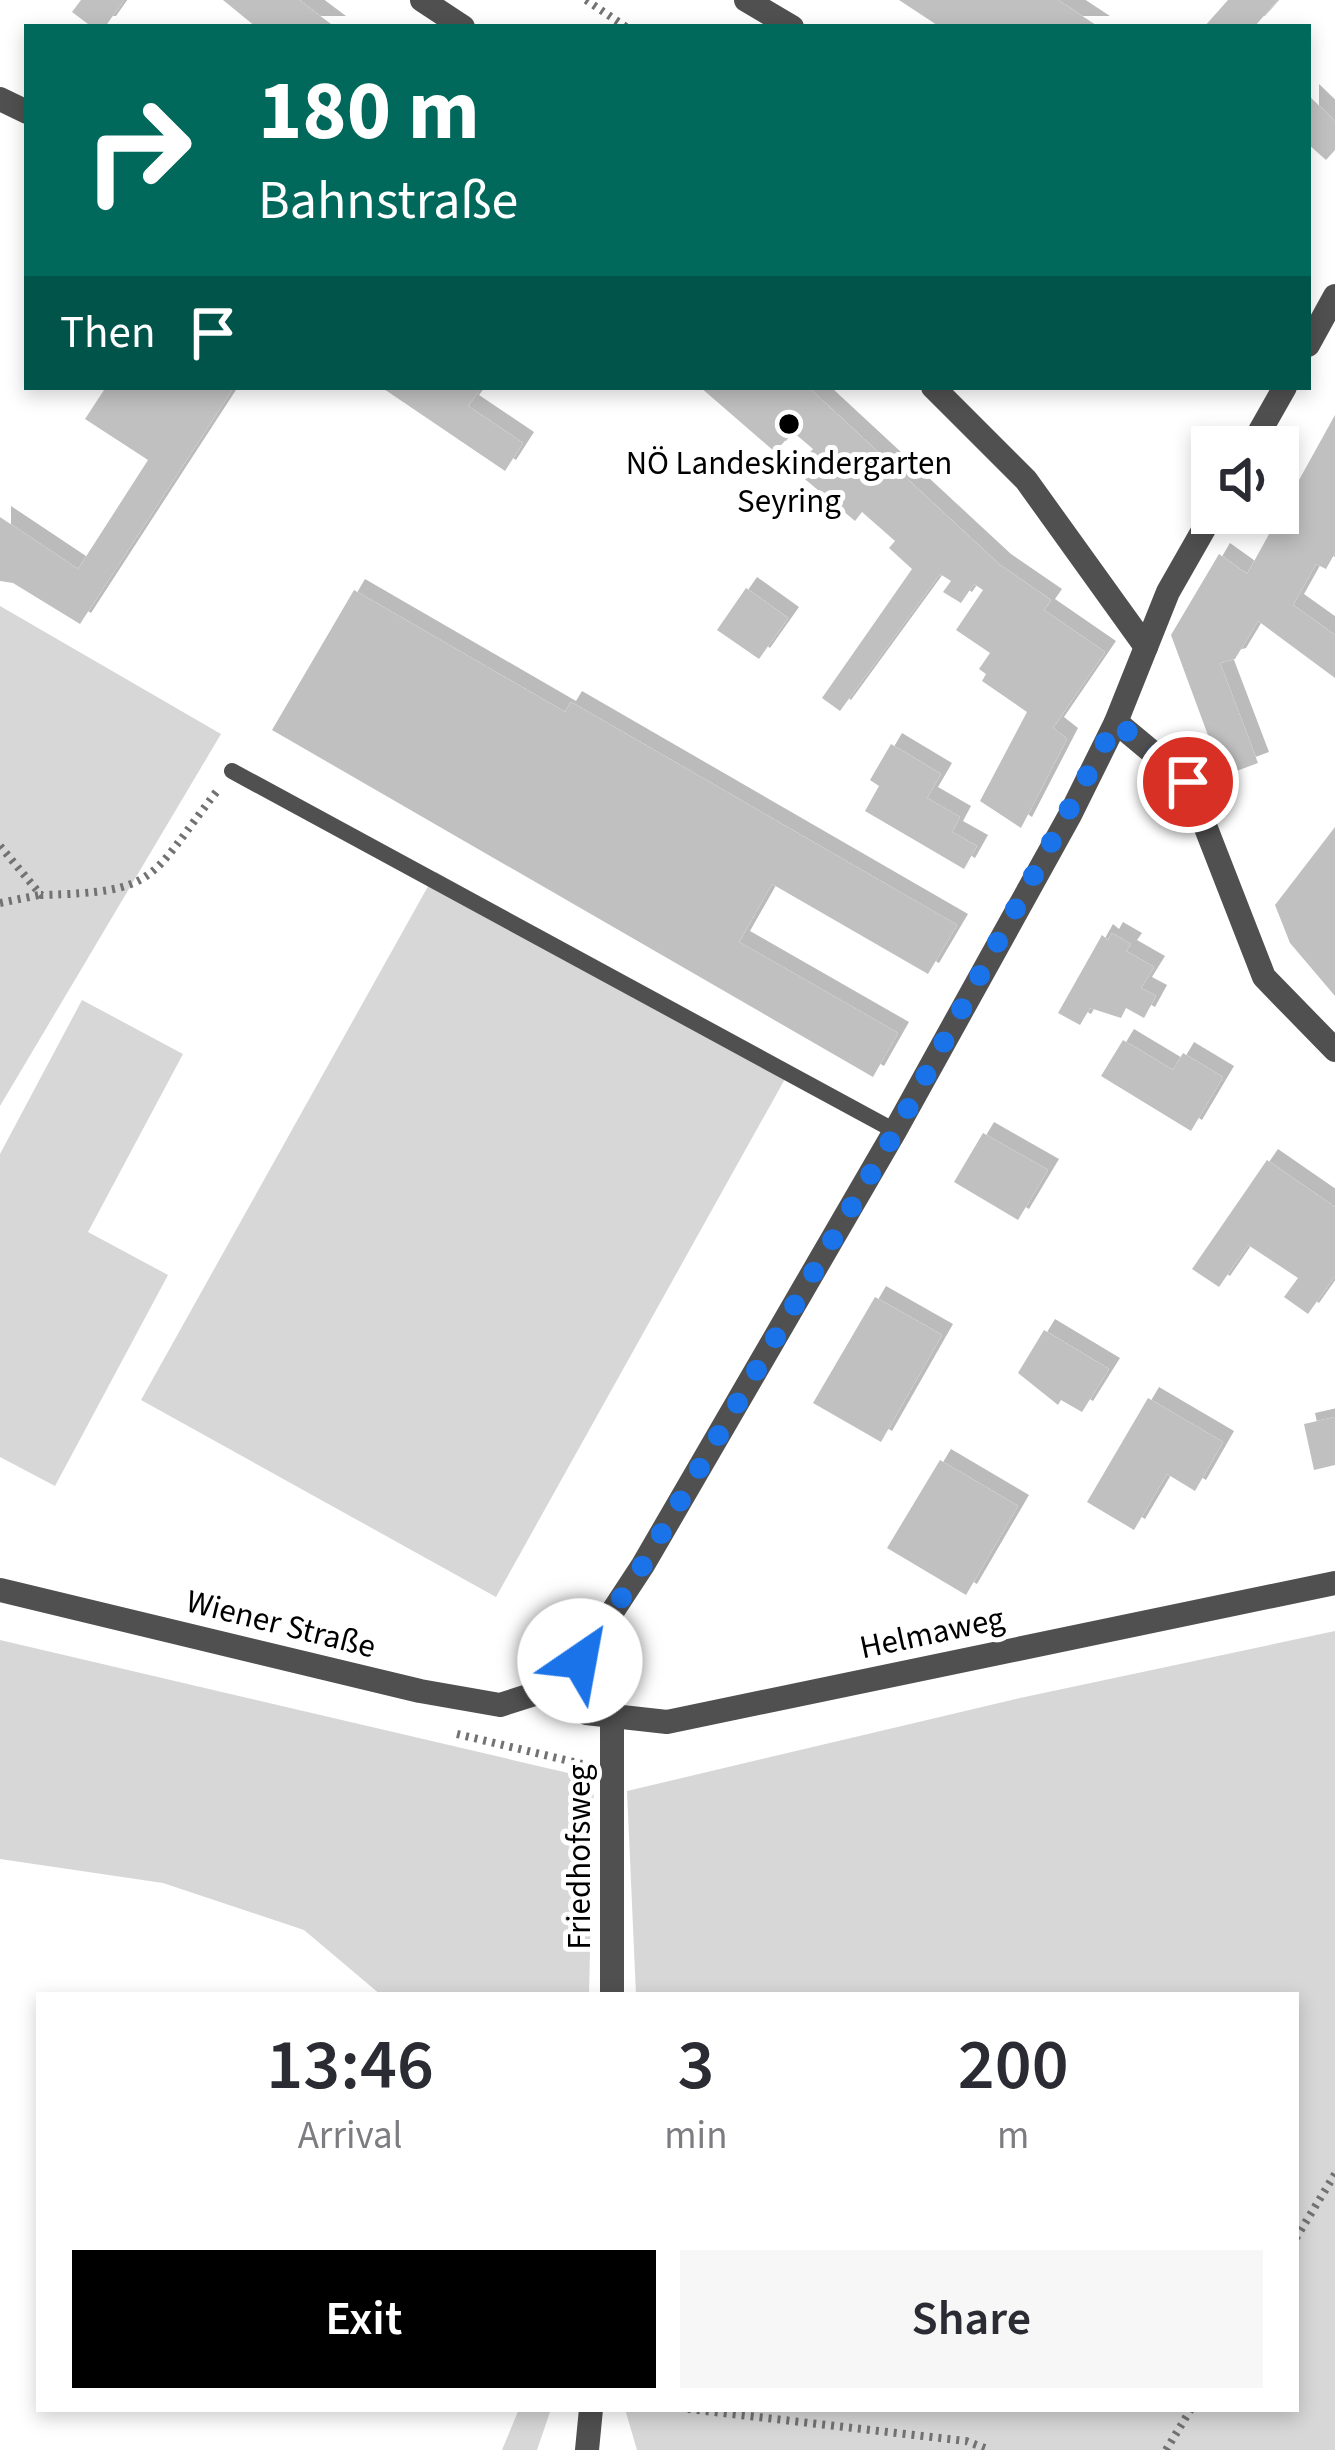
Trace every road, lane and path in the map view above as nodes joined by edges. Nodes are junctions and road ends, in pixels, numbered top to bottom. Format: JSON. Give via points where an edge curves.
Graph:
{"nodes":[{"id":1,"x":422,"y":0,"type":"edge"},
{"id":2,"x":586,"y":0,"type":"edge"},
{"id":3,"x":746,"y":0,"type":"edge"},
{"id":4,"x":458,"y":24,"type":"edge"},
{"id":5,"x":622,"y":24,"type":"edge"},
{"id":6,"x":787,"y":24,"type":"edge"},
{"id":7,"x":1335,"y":296,"type":"edge"},
{"id":8,"x":1317,"y":334,"type":"edge"},
{"id":9,"x":936,"y":390,"type":"edge"},
{"id":10,"x":1283,"y":390,"type":"edge"},
{"id":11,"x":1263,"y":426,"type":"edge"},
{"id":12,"x":1201,"y":534,"type":"edge"},
{"id":13,"x":1146,"y":647,"type":"junction"},
{"id":14,"x":1116,"y":722,"type":"junction"},
{"id":15,"x":232,"y":771,"type":"joint"},
{"id":16,"x":0,"y":846,"type":"edge"},
{"id":17,"x":41,"y":895,"type":"junction"},
{"id":18,"x":0,"y":903,"type":"edge"},
{"id":19,"x":1335,"y":1050,"type":"edge"},
{"id":20,"x":896,"y":1131,"type":"junction"},
{"id":21,"x":1335,"y":1582,"type":"edge"},
{"id":22,"x":0,"y":1590,"type":"edge"},
{"id":23,"x":547,"y":1690,"type":"junction"},
{"id":24,"x":611,"y":1718,"type":"junction"},
{"id":25,"x":612,"y":1992,"type":"edge"},
{"id":26,"x":1335,"y":2174,"type":"edge"},
{"id":27,"x":1299,"y":2233,"type":"edge"},
{"id":28,"x":591,"y":2412,"type":"edge"},
{"id":29,"x":714,"y":2412,"type":"edge"},
{"id":30,"x":1189,"y":2412,"type":"edge"},
{"id":31,"x":586,"y":2450,"type":"edge"},
{"id":32,"x":990,"y":2450,"type":"edge"},
{"id":33,"x":1166,"y":2450,"type":"edge"}],
"edges":[{"from":1,"to":4,"type":"street"},
{"from":2,"to":5,"type":"path"},
{"from":3,"to":6,"type":"street"},
{"from":7,"to":8,"type":"street"},
{"from":9,"to":13,"type":"street","via":[[1026,480]]},
{"from":10,"to":11,"type":"street"},
{"from":12,"to":13,"type":"street"},
{"from":13,"to":14,"type":"street"},
{"from":14,"to":19,"type":"street","via":[[1188,782],[1264,976]]},
{"from":14,"to":20,"type":"street"},
{"from":15,"to":17,"type":"path","via":[[148,880],[110,893]]},
{"from":15,"to":20,"type":"lane"},
{"from":16,"to":17,"type":"path"},
{"from":17,"to":18,"type":"path"},
{"from":20,"to":23,"type":"street","via":[[643,1565],[580,1661]]},
{"from":21,"to":24,"type":"street","name":"Helmaweg","via":[[668,1722]]},
{"from":22,"to":23,"type":"street","name":"Wiener Straße","via":[[419,1691],[500,1705]]},
{"from":23,"to":24,"type":"street","name":"Helmaweg"},
{"from":24,"to":25,"type":"street","name":"Friedhofsweg"},
{"from":26,"to":27,"type":"path"},
{"from":28,"to":31,"type":"street"},
{"from":29,"to":32,"type":"path"},
{"from":30,"to":33,"type":"path"}]}
